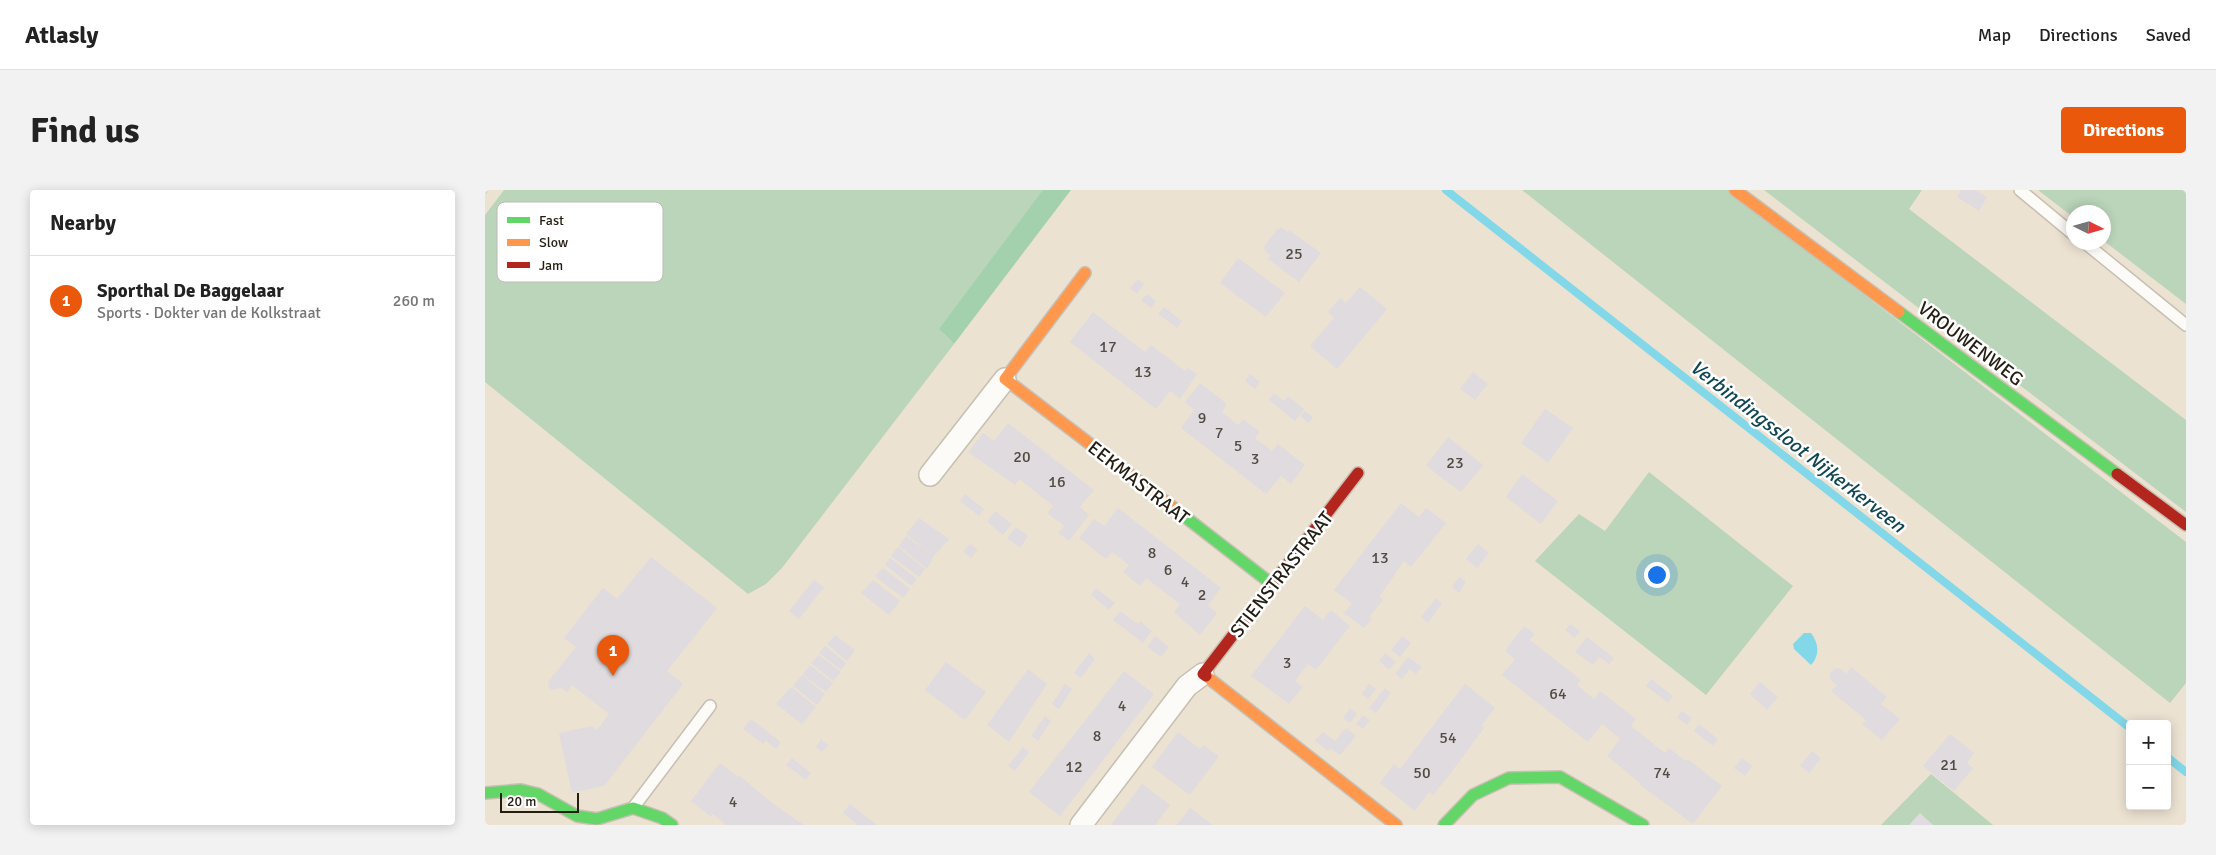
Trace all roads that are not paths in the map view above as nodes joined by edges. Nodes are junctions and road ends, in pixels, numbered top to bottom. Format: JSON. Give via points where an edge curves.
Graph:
{"nodes":[{"id":1,"x":1735,"y":190,"type":"edge"},
{"id":2,"x":2019,"y":190,"type":"edge"},
{"id":3,"x":2066,"y":228,"type":"edge"},
{"id":4,"x":2094,"y":250,"type":"edge"},
{"id":5,"x":1085,"y":273,"type":"dead end"},
{"id":6,"x":2186,"y":325,"type":"edge"},
{"id":7,"x":1005,"y":379,"type":"junction"},
{"id":8,"x":1358,"y":473,"type":"dead end"},
{"id":9,"x":930,"y":475,"type":"dead end"},
{"id":10,"x":2186,"y":525,"type":"edge"},
{"id":11,"x":1273,"y":585,"type":"junction"},
{"id":12,"x":1203,"y":674,"type":"junction"},
{"id":13,"x":710,"y":706,"type":"dead end"},
{"id":14,"x":485,"y":793,"type":"edge"},
{"id":15,"x":633,"y":808,"type":"junction"},
{"id":16,"x":672,"y":825,"type":"edge"},
{"id":17,"x":1081,"y":825,"type":"edge"},
{"id":18,"x":1396,"y":825,"type":"edge"},
{"id":19,"x":1444,"y":825,"type":"edge"},
{"id":20,"x":1643,"y":825,"type":"edge"}],
"edges":[{"from":1,"to":10,"type":"street","name":"VROUWENWEG"},
{"from":2,"to":3,"type":"lane"},
{"from":4,"to":6,"type":"lane"},
{"from":5,"to":7,"type":"street"},
{"from":7,"to":9,"type":"street"},
{"from":7,"to":11,"type":"street","name":"EEKMASTRAAT"},
{"from":8,"to":11,"type":"street","name":"STIENSTRASTRAAT"},
{"from":11,"to":12,"type":"street","name":"STIENSTRASTRAAT"},
{"from":12,"to":17,"type":"street","name":"STIENSTRASTRAAT","via":[[1187,686]]},
{"from":12,"to":18,"type":"street"},
{"from":13,"to":15,"type":"lane"},
{"from":14,"to":15,"type":"street","via":[[521,790],[537,794],[577,816],[597,819]]},
{"from":15,"to":16,"type":"street"},
{"from":19,"to":20,"type":"street","via":[[1473,795],[1509,778],[1560,777]]}]}
